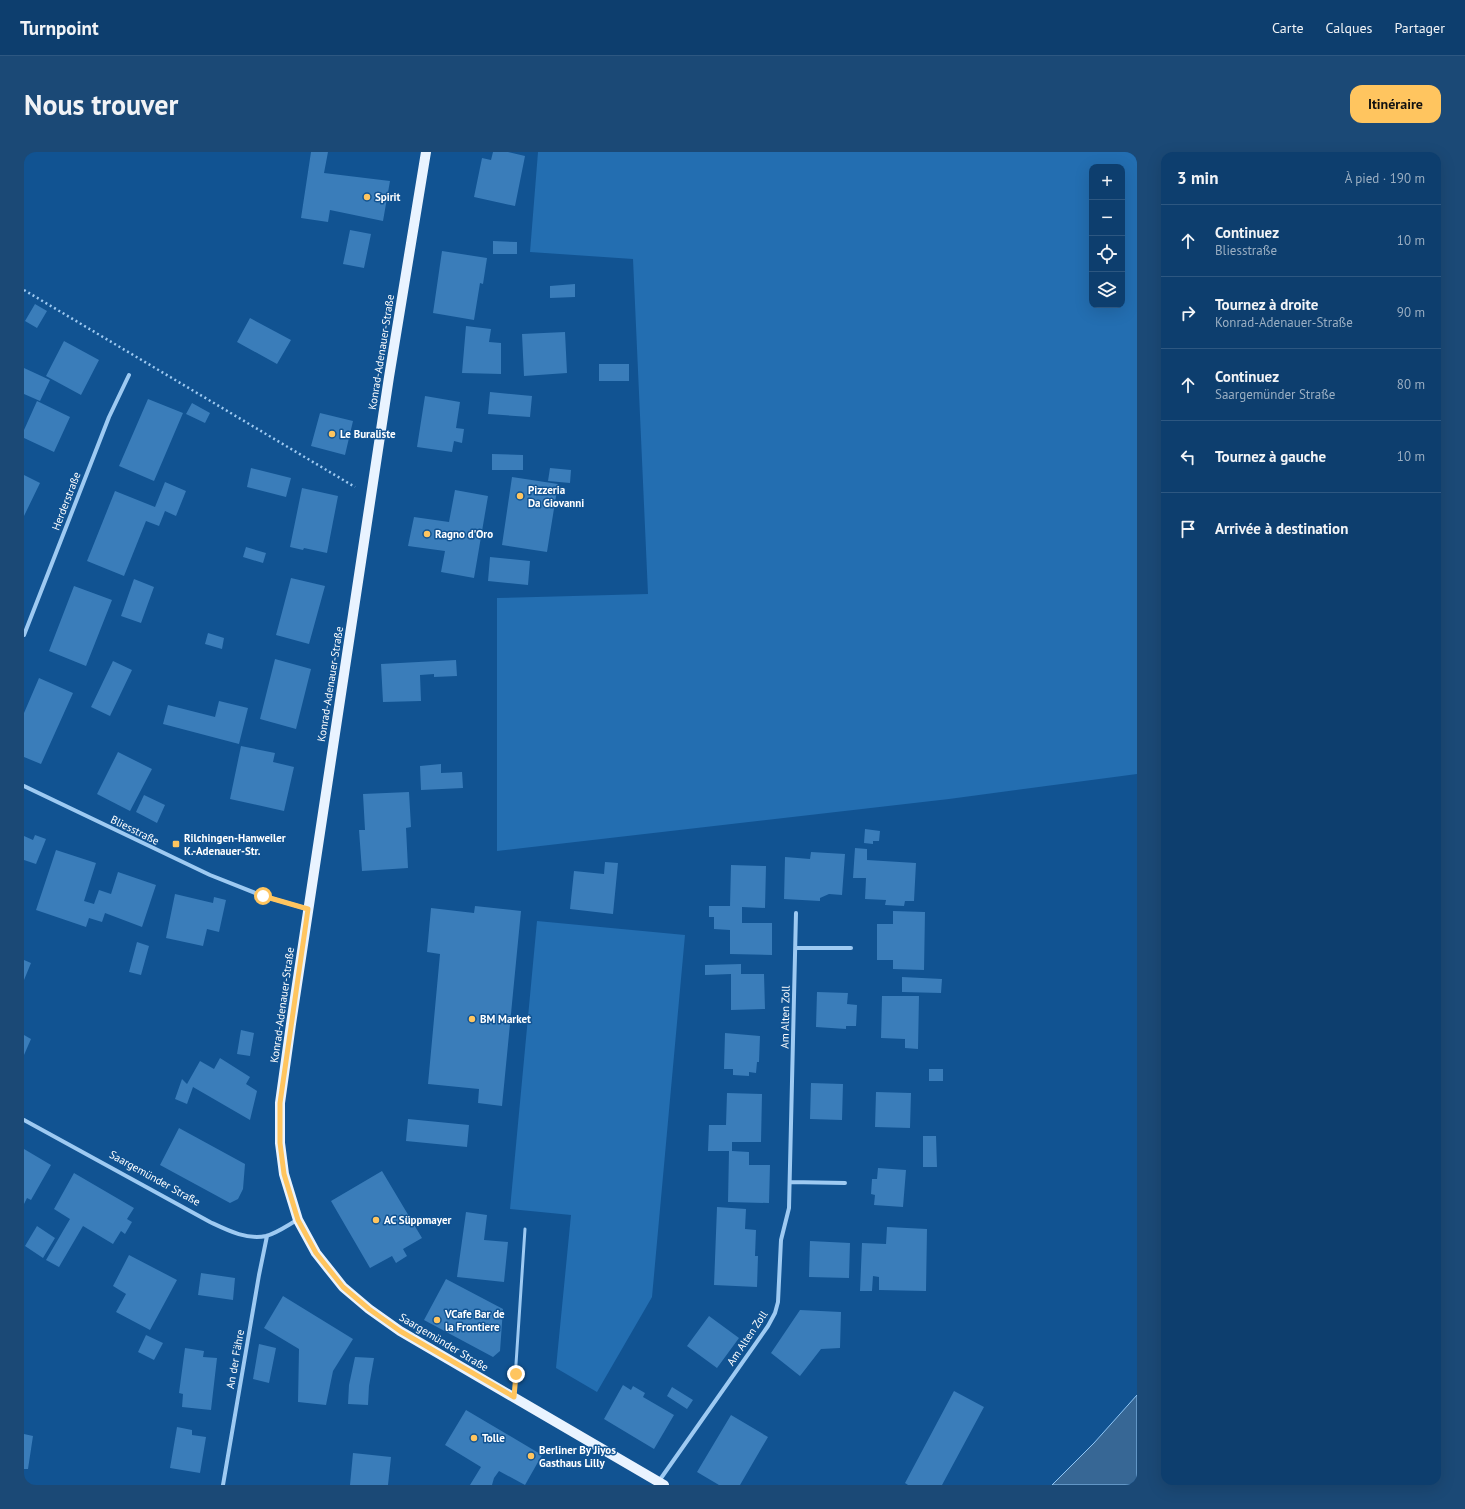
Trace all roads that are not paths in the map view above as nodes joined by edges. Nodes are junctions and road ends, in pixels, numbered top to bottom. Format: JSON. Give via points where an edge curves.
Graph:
{"nodes":[{"id":1,"x":426,"y":152,"type":"edge"},
{"id":2,"x":128,"y":375,"type":"dead end"},
{"id":3,"x":24,"y":636,"type":"edge"},
{"id":4,"x":24,"y":786,"type":"edge"},
{"id":5,"x":308,"y":909,"type":"junction"},
{"id":6,"x":796,"y":914,"type":"dead end"},
{"id":7,"x":796,"y":948,"type":"junction"},
{"id":8,"x":851,"y":948,"type":"dead end"},
{"id":9,"x":24,"y":1120,"type":"edge"},
{"id":10,"x":790,"y":1182,"type":"junction"},
{"id":11,"x":845,"y":1183,"type":"dead end"},
{"id":12,"x":298,"y":1220,"type":"junction"},
{"id":13,"x":525,"y":1229,"type":"dead end"},
{"id":14,"x":266,"y":1236,"type":"junction"},
{"id":15,"x":514,"y":1397,"type":"junction"},
{"id":16,"x":661,"y":1483,"type":"edge"},
{"id":17,"x":223,"y":1485,"type":"edge"}],
"edges":[{"from":1,"to":5,"type":"main road","name":"Konrad-Adenauer-Straße","via":[[389,376]]},
{"from":2,"to":3,"type":"street","name":"Herderstraße","via":[[109,417]]},
{"from":4,"to":5,"type":"street","name":"Bliesstraße","via":[[210,875],[263,896]]},
{"from":5,"to":12,"type":"main road","name":"Konrad-Adenauer-Straße","via":[[280,1103],[280,1143],[284,1174]]},
{"from":6,"to":7,"type":"street","name":"Am Alten Zoll"},
{"from":7,"to":8,"type":"street"},
{"from":7,"to":10,"type":"street","name":"Am Alten Zoll"},
{"from":9,"to":14,"type":"street","name":"Saargemünder Straße","via":[[210,1222],[250,1237]]},
{"from":10,"to":11,"type":"street"},
{"from":10,"to":16,"type":"street","name":"Am Alten Zoll","via":[[789,1208],[781,1240],[778,1302],[775,1313]]},
{"from":12,"to":14,"type":"street","name":"Saargemünder Straße"},
{"from":12,"to":15,"type":"main road","name":"Saargemünder Straße","via":[[316,1253],[338,1281],[369,1309],[400,1331]]},
{"from":13,"to":15,"type":"lane"},
{"from":14,"to":17,"type":"street","name":"An der Fähre"},
{"from":15,"to":16,"type":"main road","name":"Saargemünder Straße"}]}
